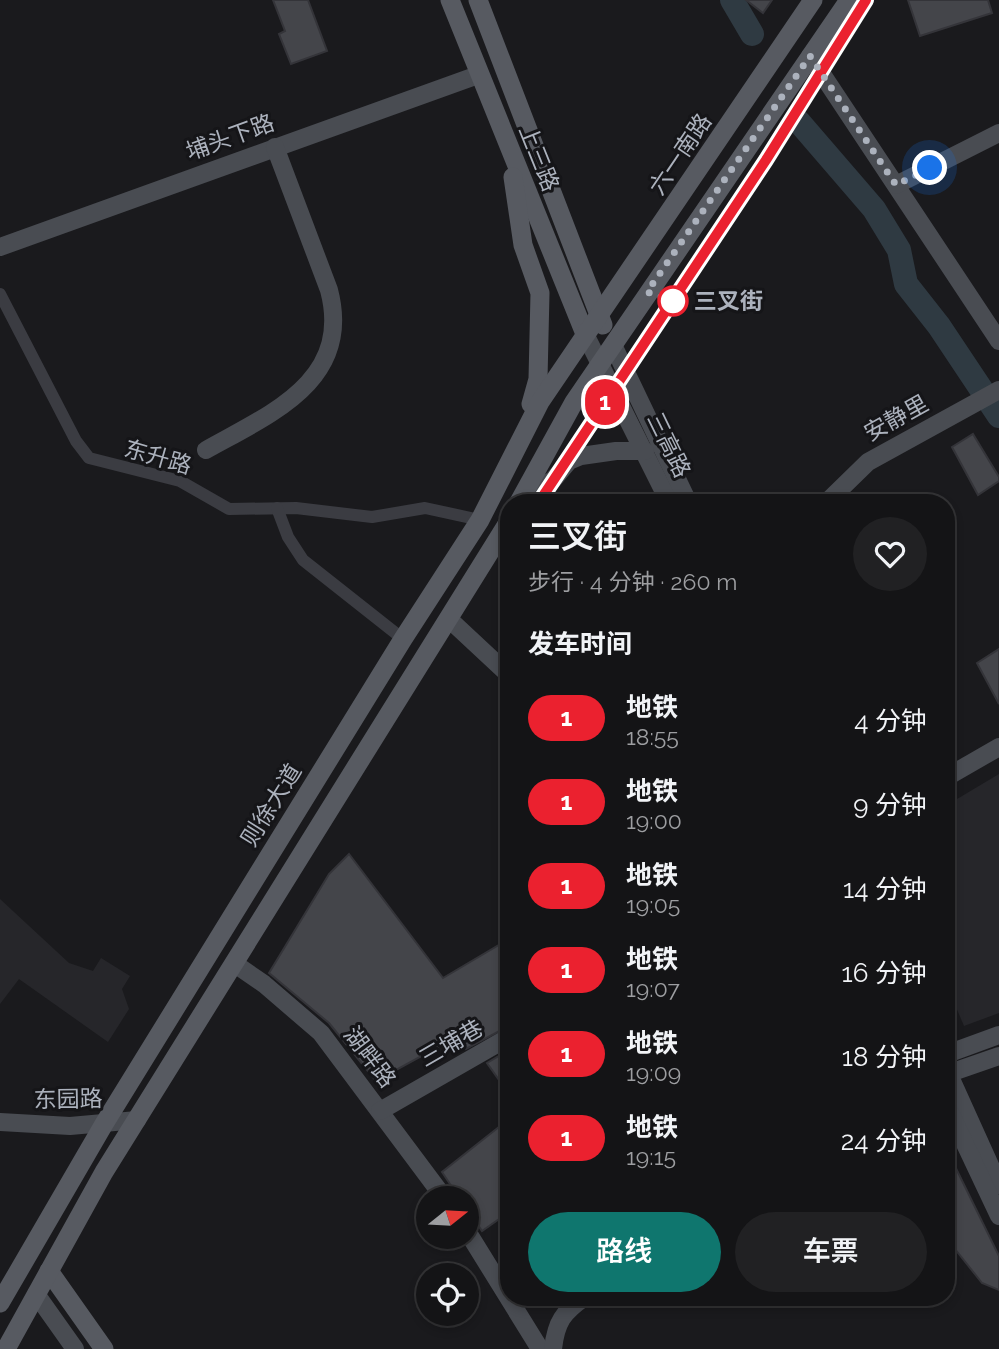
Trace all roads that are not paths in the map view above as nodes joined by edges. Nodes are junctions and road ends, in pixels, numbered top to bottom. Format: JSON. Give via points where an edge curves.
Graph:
{"nodes":[{"id":1,"x":450,"y":0,"type":"edge"},
{"id":2,"x":478,"y":0,"type":"edge"},
{"id":3,"x":814,"y":0,"type":"edge"},
{"id":4,"x":849,"y":0,"type":"edge"},
{"id":5,"x":810,"y":56,"type":"junction"},
{"id":6,"x":478,"y":75,"type":"junction"},
{"id":7,"x":999,"y":132,"type":"edge"},
{"id":8,"x":275,"y":147,"type":"junction"},
{"id":9,"x":510,"y":151,"type":"junction"},
{"id":10,"x":896,"y":185,"type":"junction"},
{"id":11,"x":0,"y":247,"type":"edge"},
{"id":12,"x":0,"y":294,"type":"edge"},
{"id":13,"x":599,"y":316,"type":"junction"},
{"id":14,"x":585,"y":334,"type":"junction"},
{"id":15,"x":999,"y":341,"type":"edge"},
{"id":16,"x":612,"y":345,"type":"junction"},
{"id":17,"x":599,"y":365,"type":"junction"},
{"id":18,"x":999,"y":390,"type":"edge"},
{"id":19,"x":206,"y":450,"type":"dead end"},
{"id":20,"x":645,"y":452,"type":"junction"},
{"id":21,"x":503,"y":475,"type":"junction"},
{"id":22,"x":523,"y":494,"type":"edge"},
{"id":23,"x":530,"y":494,"type":"edge"},
{"id":24,"x":665,"y":494,"type":"edge"},
{"id":25,"x":684,"y":494,"type":"edge"},
{"id":26,"x":835,"y":494,"type":"edge"},
{"id":27,"x":277,"y":508,"type":"junction"},
{"id":28,"x":480,"y":520,"type":"junction"},
{"id":29,"x":500,"y":536,"type":"edge"},
{"id":30,"x":450,"y":621,"type":"junction"},
{"id":31,"x":403,"y":639,"type":"junction"},
{"id":32,"x":500,"y":667,"type":"edge"},
{"id":33,"x":999,"y":747,"type":"edge"},
{"id":34,"x":955,"y":772,"type":"edge"},
{"id":35,"x":235,"y":964,"type":"junction"},
{"id":36,"x":999,"y":1035,"type":"edge"},
{"id":37,"x":500,"y":1043,"type":"edge"},
{"id":38,"x":955,"y":1051,"type":"edge"},
{"id":39,"x":999,"y":1056,"type":"edge"},
{"id":40,"x":955,"y":1072,"type":"edge"},
{"id":41,"x":955,"y":1090,"type":"edge"},
{"id":42,"x":380,"y":1111,"type":"junction"},
{"id":43,"x":137,"y":1120,"type":"junction"},
{"id":44,"x":0,"y":1122,"type":"edge"},
{"id":45,"x":955,"y":1122,"type":"edge"},
{"id":46,"x":104,"y":1124,"type":"junction"},
{"id":47,"x":999,"y":1185,"type":"edge"},
{"id":48,"x":435,"y":1186,"type":"edge"},
{"id":49,"x":999,"y":1216,"type":"edge"},
{"id":50,"x":479,"y":1250,"type":"edge"},
{"id":51,"x":49,"y":1271,"type":"junction"},
{"id":52,"x":500,"y":1284,"type":"edge"},
{"id":53,"x":36,"y":1293,"type":"junction"},
{"id":54,"x":0,"y":1303,"type":"edge"},
{"id":55,"x":513,"y":1306,"type":"edge"},
{"id":56,"x":572,"y":1306,"type":"edge"},
{"id":57,"x":6,"y":1349,"type":"edge"},
{"id":58,"x":75,"y":1349,"type":"edge"},
{"id":59,"x":104,"y":1349,"type":"edge"},
{"id":60,"x":540,"y":1349,"type":"edge"},
{"id":61,"x":553,"y":1349,"type":"edge"}],
"edges":[{"from":1,"to":6,"type":"main road","name":"上三路"},
{"from":2,"to":13,"type":"main road","name":"上三路"},
{"from":3,"to":13,"type":"main road","name":"六一南路"},
{"from":4,"to":5,"type":"main road"},
{"from":5,"to":10,"type":"street"},
{"from":5,"to":16,"type":"main road"},
{"from":6,"to":8,"type":"street","name":"埔头下路"},
{"from":6,"to":9,"type":"main road","name":"上三路"},
{"from":7,"to":10,"type":"street"},
{"from":8,"to":11,"type":"street","name":"埔头下路"},
{"from":8,"to":19,"type":"street","via":[[328,290],[333,312],[331,337],[320,368],[294,399]]},
{"from":9,"to":14,"type":"main road","name":"上三路"},
{"from":9,"to":21,"type":"main road","via":[[516,214],[540,293],[540,308],[537,389]]},
{"from":10,"to":15,"type":"street"},
{"from":12,"to":27,"type":"street","name":"东升路","via":[[89,458],[180,481],[229,509]]},
{"from":13,"to":14,"type":"main road","name":"六一南路"},
{"from":13,"to":16,"type":"main road","name":"上三路"},
{"from":14,"to":17,"type":"street","name":"三高路"},
{"from":14,"to":21,"type":"main road","name":"则徐大道","via":[[540,402]]},
{"from":16,"to":17,"type":"main road"},
{"from":16,"to":25,"type":"street","name":"三高路"},
{"from":17,"to":20,"type":"street","name":"三高路"},
{"from":17,"to":22,"type":"main road"},
{"from":18,"to":26,"type":"street","name":"安静里","via":[[867,462]]},
{"from":20,"to":23,"type":"street","via":[[581,456]]},
{"from":20,"to":24,"type":"street","name":"三高路"},
{"from":21,"to":28,"type":"main road","name":"则徐大道"},
{"from":27,"to":28,"type":"street","name":"东升路","via":[[372,517],[425,508]]},
{"from":27,"to":31,"type":"street","via":[[292,546],[303,560]]},
{"from":28,"to":31,"type":"main road","name":"则徐大道"},
{"from":29,"to":30,"type":"main road"},
{"from":30,"to":32,"type":"street"},
{"from":30,"to":35,"type":"main road"},
{"from":31,"to":46,"type":"main road","name":"则徐大道"},
{"from":33,"to":34,"type":"street"},
{"from":35,"to":42,"type":"street","name":"湖畔路","via":[[321,1032]]},
{"from":35,"to":43,"type":"main road"},
{"from":36,"to":38,"type":"street"},
{"from":37,"to":42,"type":"street","name":"三埔巷"},
{"from":39,"to":40,"type":"street"},
{"from":41,"to":47,"type":"street"},
{"from":42,"to":48,"type":"street","name":"湖畔路"},
{"from":43,"to":46,"type":"street","name":"东园路"},
{"from":43,"to":51,"type":"main road"},
{"from":44,"to":46,"type":"street","name":"东园路"},
{"from":45,"to":49,"type":"street"},
{"from":46,"to":54,"type":"main road","name":"则徐大道"},
{"from":50,"to":52,"type":"street"},
{"from":51,"to":53,"type":"main road"},
{"from":51,"to":59,"type":"main road"},
{"from":53,"to":57,"type":"main road"},
{"from":53,"to":58,"type":"street"},
{"from":55,"to":60,"type":"street"},
{"from":56,"to":61,"type":"street","via":[[558,1321]]}]}
